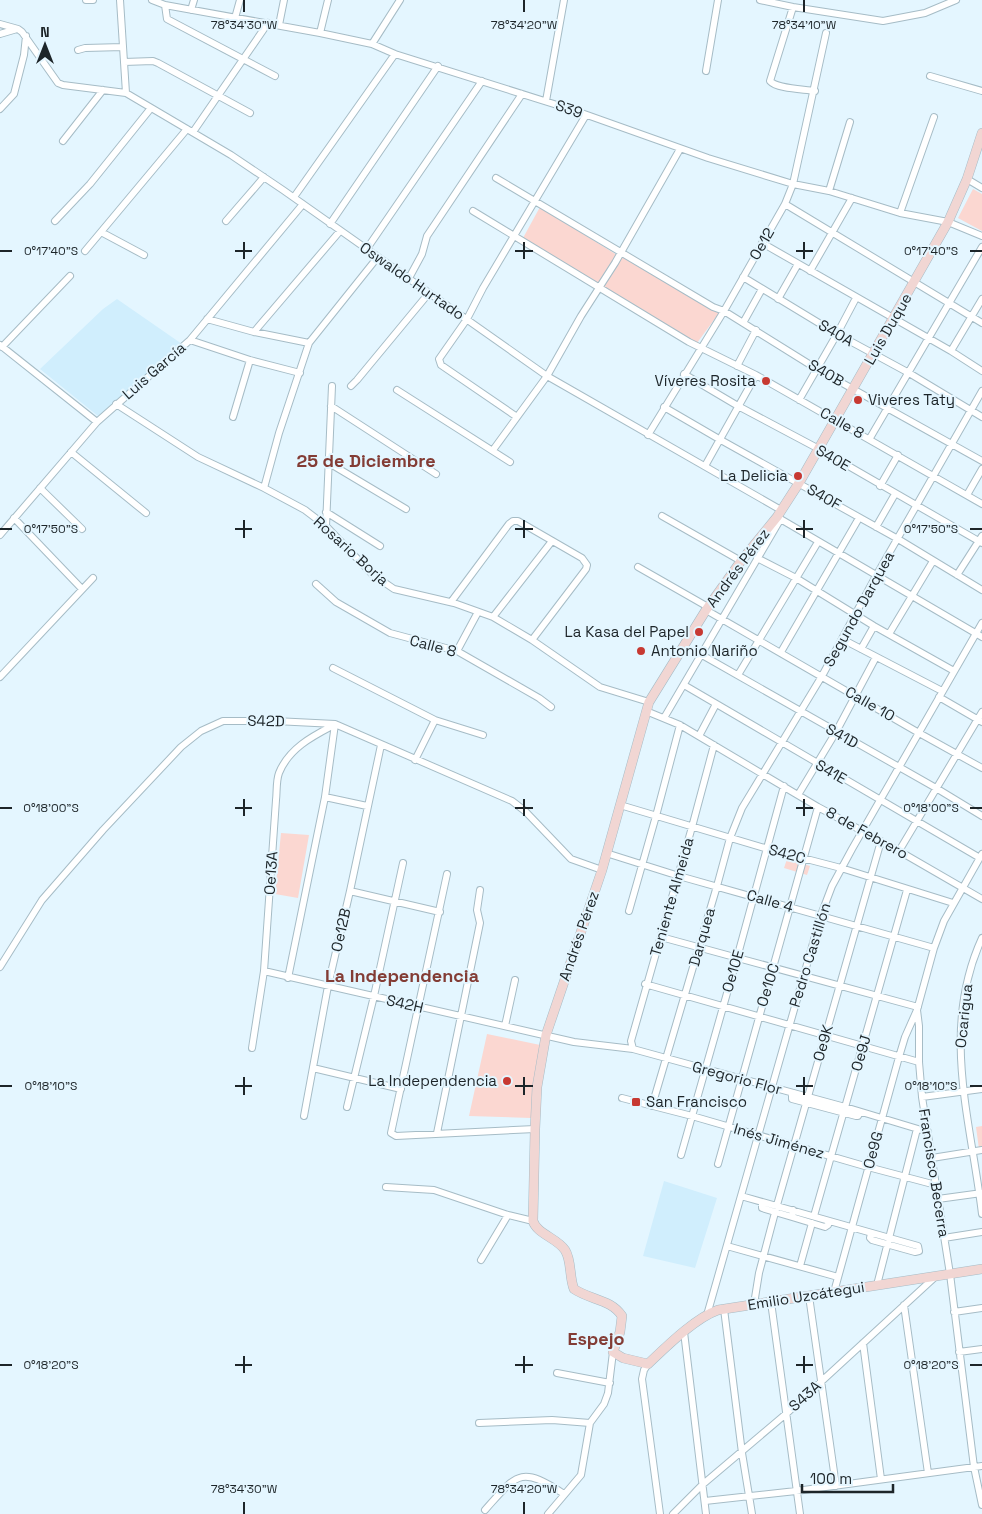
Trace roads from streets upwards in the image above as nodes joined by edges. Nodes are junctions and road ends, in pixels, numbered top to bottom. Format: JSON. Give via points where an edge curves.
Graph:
{"nodes":[{"id":1,"x":86,"y":0,"type":"edge"},
{"id":2,"x":93,"y":0,"type":"edge"},
{"id":3,"x":120,"y":0,"type":"edge"},
{"id":4,"x":152,"y":0,"type":"edge"},
{"id":5,"x":194,"y":0,"type":"edge"},
{"id":6,"x":240,"y":0,"type":"edge"},
{"id":7,"x":284,"y":0,"type":"edge"},
{"id":8,"x":328,"y":0,"type":"edge"},
{"id":9,"x":399,"y":0,"type":"edge"},
{"id":10,"x":564,"y":0,"type":"edge"},
{"id":11,"x":718,"y":0,"type":"edge"},
{"id":12,"x":760,"y":0,"type":"edge"},
{"id":13,"x":956,"y":0,"type":"edge"},
{"id":14,"x":165,"y":5,"type":"junction"},
{"id":15,"x":792,"y":7,"type":"junction"},
{"id":16,"x":191,"y":10,"type":"junction"},
{"id":17,"x":236,"y":18,"type":"junction"},
{"id":18,"x":268,"y":23,"type":"junction"},
{"id":19,"x":0,"y":24,"type":"edge"},
{"id":20,"x":279,"y":25,"type":"junction"},
{"id":21,"x":18,"y":29,"type":"junction"},
{"id":22,"x":320,"y":33,"type":"junction"},
{"id":23,"x":826,"y":33,"type":"dead end"},
{"id":24,"x":0,"y":34,"type":"edge"},
{"id":25,"x":26,"y":36,"type":"junction"},
{"id":26,"x":372,"y":44,"type":"junction"},
{"id":27,"x":123,"y":47,"type":"junction"},
{"id":28,"x":78,"y":50,"type":"dead end"},
{"id":29,"x":395,"y":54,"type":"junction"},
{"id":30,"x":243,"y":59,"type":"junction"},
{"id":31,"x":124,"y":62,"type":"junction"},
{"id":32,"x":438,"y":66,"type":"junction"},
{"id":33,"x":706,"y":71,"type":"dead end"},
{"id":34,"x":275,"y":76,"type":"dead end"},
{"id":35,"x":930,"y":76,"type":"dead end"},
{"id":36,"x":482,"y":81,"type":"junction"},
{"id":37,"x":103,"y":90,"type":"junction"},
{"id":38,"x":814,"y":91,"type":"junction"},
{"id":39,"x":982,"y":91,"type":"edge"},
{"id":40,"x":126,"y":93,"type":"junction"},
{"id":41,"x":522,"y":94,"type":"junction"},
{"id":42,"x":217,"y":96,"type":"junction"},
{"id":43,"x":546,"y":102,"type":"junction"},
{"id":44,"x":152,"y":108,"type":"junction"},
{"id":45,"x":0,"y":109,"type":"edge"},
{"id":46,"x":250,"y":113,"type":"dead end"},
{"id":47,"x":586,"y":115,"type":"junction"},
{"id":48,"x":934,"y":117,"type":"dead end"},
{"id":49,"x":850,"y":122,"type":"dead end"},
{"id":50,"x":190,"y":130,"type":"junction"},
{"id":51,"x":982,"y":132,"type":"edge"},
{"id":52,"x":62,"y":140,"type":"dead end"},
{"id":53,"x":980,"y":146,"type":"edge"},
{"id":54,"x":680,"y":149,"type":"junction"},
{"id":55,"x":264,"y":177,"type":"junction"},
{"id":56,"x":496,"y":178,"type":"dead end"},
{"id":57,"x":967,"y":179,"type":"junction"},
{"id":58,"x":793,"y":184,"type":"junction"},
{"id":59,"x":982,"y":188,"type":"edge"},
{"id":60,"x":828,"y":191,"type":"junction"},
{"id":61,"x":294,"y":198,"type":"junction"},
{"id":62,"x":852,"y":198,"type":"junction"},
{"id":63,"x":535,"y":201,"type":"junction"},
{"id":64,"x":303,"y":204,"type":"junction"},
{"id":65,"x":784,"y":204,"type":"junction"},
{"id":66,"x":473,"y":211,"type":"dead end"},
{"id":67,"x":900,"y":213,"type":"junction"},
{"id":68,"x":55,"y":221,"type":"dead end"},
{"id":69,"x":226,"y":221,"type":"dead end"},
{"id":70,"x":948,"y":222,"type":"junction"},
{"id":71,"x":330,"y":224,"type":"junction"},
{"id":72,"x":340,"y":231,"type":"junction"},
{"id":73,"x":101,"y":232,"type":"junction"},
{"id":74,"x":833,"y":233,"type":"junction"},
{"id":75,"x":514,"y":236,"type":"junction"},
{"id":76,"x":982,"y":236,"type":"edge"},
{"id":77,"x":762,"y":243,"type":"junction"},
{"id":78,"x":982,"y":248,"type":"edge"},
{"id":79,"x":366,"y":250,"type":"junction"},
{"id":80,"x":86,"y":251,"type":"dead end"},
{"id":81,"x":621,"y":252,"type":"junction"},
{"id":82,"x":144,"y":255,"type":"dead end"},
{"id":83,"x":377,"y":258,"type":"junction"},
{"id":84,"x":798,"y":264,"type":"junction"},
{"id":85,"x":810,"y":271,"type":"junction"},
{"id":86,"x":70,"y":276,"type":"dead end"},
{"id":87,"x":743,"y":277,"type":"junction"},
{"id":88,"x":409,"y":278,"type":"junction"},
{"id":89,"x":915,"y":281,"type":"junction"},
{"id":90,"x":599,"y":288,"type":"junction"},
{"id":91,"x":762,"y":289,"type":"junction"},
{"id":92,"x":429,"y":293,"type":"junction"},
{"id":93,"x":856,"y":298,"type":"junction"},
{"id":94,"x":778,"y":299,"type":"junction"},
{"id":95,"x":982,"y":299,"type":"edge"},
{"id":96,"x":950,"y":304,"type":"junction"},
{"id":97,"x":724,"y":311,"type":"junction"},
{"id":98,"x":972,"y":317,"type":"junction"},
{"id":99,"x":207,"y":319,"type":"junction"},
{"id":100,"x":467,"y":319,"type":"junction"},
{"id":101,"x":893,"y":319,"type":"junction"},
{"id":102,"x":743,"y":323,"type":"junction"},
{"id":103,"x":982,"y":323,"type":"edge"},
{"id":104,"x":756,"y":330,"type":"junction"},
{"id":105,"x":254,"y":332,"type":"junction"},
{"id":106,"x":837,"y":334,"type":"junction"},
{"id":107,"x":190,"y":340,"type":"junction"},
{"id":108,"x":928,"y":340,"type":"junction"},
{"id":109,"x":309,"y":343,"type":"junction"},
{"id":110,"x":1,"y":346,"type":"edge"},
{"id":111,"x":701,"y":347,"type":"junction"},
{"id":112,"x":951,"y":352,"type":"junction"},
{"id":113,"x":874,"y":354,"type":"junction"},
{"id":114,"x":250,"y":360,"type":"junction"},
{"id":115,"x":737,"y":366,"type":"junction"},
{"id":116,"x":817,"y":368,"type":"junction"},
{"id":117,"x":982,"y":371,"type":"edge"},
{"id":118,"x":300,"y":373,"type":"junction"},
{"id":119,"x":909,"y":373,"type":"junction"},
{"id":120,"x":684,"y":374,"type":"junction"},
{"id":121,"x":756,"y":375,"type":"junction"},
{"id":122,"x":547,"y":376,"type":"junction"},
{"id":123,"x":332,"y":386,"type":"dead end"},
{"id":124,"x":351,"y":386,"type":"dead end"},
{"id":125,"x":853,"y":388,"type":"junction"},
{"id":126,"x":396,"y":390,"type":"dead end"},
{"id":127,"x":982,"y":392,"type":"edge"},
{"id":128,"x":799,"y":400,"type":"junction"},
{"id":129,"x":116,"y":404,"type":"junction"},
{"id":130,"x":331,"y":406,"type":"junction"},
{"id":131,"x":738,"y":406,"type":"junction"},
{"id":132,"x":664,"y":407,"type":"junction"},
{"id":133,"x":888,"y":407,"type":"junction"},
{"id":134,"x":971,"y":411,"type":"junction"},
{"id":135,"x":518,"y":416,"type":"junction"},
{"id":136,"x":233,"y":417,"type":"dead end"},
{"id":137,"x":982,"y":417,"type":"edge"},
{"id":138,"x":836,"y":420,"type":"junction"},
{"id":139,"x":97,"y":422,"type":"junction"},
{"id":140,"x":648,"y":435,"type":"junction"},
{"id":141,"x":870,"y":438,"type":"junction"},
{"id":142,"x":719,"y":439,"type":"junction"},
{"id":143,"x":951,"y":443,"type":"junction"},
{"id":144,"x":819,"y":449,"type":"junction"},
{"id":145,"x":493,"y":450,"type":"junction"},
{"id":146,"x":71,"y":452,"type":"junction"},
{"id":147,"x":898,"y":455,"type":"junction"},
{"id":148,"x":982,"y":460,"type":"edge"},
{"id":149,"x":510,"y":462,"type":"dead end"},
{"id":150,"x":328,"y":463,"type":"junction"},
{"id":151,"x":705,"y":466,"type":"junction"},
{"id":152,"x":982,"y":469,"type":"edge"},
{"id":153,"x":436,"y":474,"type":"dead end"},
{"id":154,"x":933,"y":476,"type":"junction"},
{"id":155,"x":799,"y":483,"type":"junction"},
{"id":156,"x":880,"y":486,"type":"junction"},
{"id":157,"x":40,"y":488,"type":"junction"},
{"id":158,"x":264,"y":488,"type":"junction"},
{"id":159,"x":894,"y":494,"type":"junction"},
{"id":160,"x":967,"y":495,"type":"junction"},
{"id":161,"x":982,"y":504,"type":"edge"},
{"id":162,"x":916,"y":505,"type":"junction"},
{"id":163,"x":406,"y":509,"type":"dead end"},
{"id":164,"x":326,"y":512,"type":"junction"},
{"id":165,"x":146,"y":513,"type":"dead end"},
{"id":166,"x":662,"y":516,"type":"dead end"},
{"id":167,"x":779,"y":516,"type":"junction"},
{"id":168,"x":14,"y":518,"type":"junction"},
{"id":169,"x":859,"y":518,"type":"junction"},
{"id":170,"x":326,"y":526,"type":"junction"},
{"id":171,"x":876,"y":527,"type":"junction"},
{"id":172,"x":82,"y":530,"type":"dead end"},
{"id":173,"x":0,"y":535,"type":"edge"},
{"id":174,"x":898,"y":539,"type":"junction"},
{"id":175,"x":981,"y":540,"type":"edge"},
{"id":176,"x":552,"y":541,"type":"junction"},
{"id":177,"x":818,"y":542,"type":"junction"},
{"id":178,"x":380,"y":546,"type":"dead end"},
{"id":179,"x":839,"y":553,"type":"junction"},
{"id":180,"x":757,"y":558,"type":"junction"},
{"id":181,"x":741,"y":561,"type":"junction"},
{"id":182,"x":933,"y":561,"type":"junction"},
{"id":183,"x":638,"y":567,"type":"dead end"},
{"id":184,"x":957,"y":575,"type":"junction"},
{"id":185,"x":876,"y":576,"type":"junction"},
{"id":186,"x":93,"y":578,"type":"dead end"},
{"id":187,"x":796,"y":578,"type":"junction"},
{"id":188,"x":316,"y":584,"type":"dead end"},
{"id":189,"x":82,"y":589,"type":"junction"},
{"id":190,"x":816,"y":590,"type":"junction"},
{"id":191,"x":982,"y":590,"type":"edge"},
{"id":192,"x":910,"y":596,"type":"junction"},
{"id":193,"x":451,"y":602,"type":"junction"},
{"id":194,"x":707,"y":608,"type":"junction"},
{"id":195,"x":478,"y":612,"type":"junction"},
{"id":196,"x":856,"y":614,"type":"junction"},
{"id":197,"x":493,"y":617,"type":"junction"},
{"id":198,"x":722,"y":620,"type":"junction"},
{"id":199,"x":982,"y":623,"type":"edge"},
{"id":200,"x":874,"y":626,"type":"junction"},
{"id":201,"x":889,"y":634,"type":"junction"},
{"id":202,"x":979,"y":635,"type":"edge"},
{"id":203,"x":842,"y":639,"type":"junction"},
{"id":204,"x":532,"y":640,"type":"junction"},
{"id":205,"x":758,"y":640,"type":"junction"},
{"id":206,"x":861,"y":649,"type":"junction"},
{"id":207,"x":457,"y":651,"type":"junction"},
{"id":208,"x":781,"y":652,"type":"junction"},
{"id":209,"x":702,"y":655,"type":"junction"},
{"id":210,"x":876,"y":657,"type":"junction"},
{"id":211,"x":333,"y":668,"type":"dead end"},
{"id":212,"x":954,"y":670,"type":"junction"},
{"id":213,"x":738,"y":674,"type":"junction"},
{"id":214,"x":822,"y":676,"type":"junction"},
{"id":215,"x":0,"y":678,"type":"edge"},
{"id":216,"x":684,"y":685,"type":"junction"},
{"id":217,"x":941,"y":694,"type":"junction"},
{"id":218,"x":855,"y":696,"type":"junction"},
{"id":219,"x":716,"y":704,"type":"junction"},
{"id":220,"x":647,"y":706,"type":"junction"},
{"id":221,"x":551,"y":707,"type":"dead end"},
{"id":222,"x":801,"y":712,"type":"junction"},
{"id":223,"x":982,"y":712,"type":"edge"},
{"id":224,"x":664,"y":718,"type":"junction"},
{"id":225,"x":435,"y":720,"type":"junction"},
{"id":226,"x":980,"y":721,"type":"edge"},
{"id":227,"x":336,"y":724,"type":"junction"},
{"id":228,"x":680,"y":725,"type":"junction"},
{"id":229,"x":836,"y":732,"type":"junction"},
{"id":230,"x":919,"y":733,"type":"junction"},
{"id":231,"x":483,"y":735,"type":"dead end"},
{"id":232,"x":699,"y":736,"type":"junction"},
{"id":233,"x":781,"y":743,"type":"junction"},
{"id":234,"x":381,"y":745,"type":"junction"},
{"id":235,"x":714,"y":745,"type":"junction"},
{"id":236,"x":956,"y":754,"type":"junction"},
{"id":237,"x":415,"y":760,"type":"junction"},
{"id":238,"x":817,"y":764,"type":"junction"},
{"id":239,"x":981,"y":765,"type":"edge"},
{"id":240,"x":900,"y":768,"type":"junction"},
{"id":241,"x":762,"y":773,"type":"junction"},
{"id":242,"x":784,"y":786,"type":"junction"},
{"id":243,"x":936,"y":788,"type":"junction"},
{"id":244,"x":798,"y":795,"type":"junction"},
{"id":245,"x":326,"y":798,"type":"junction"},
{"id":246,"x":881,"y":801,"type":"junction"},
{"id":247,"x":620,"y":805,"type":"junction"},
{"id":248,"x":367,"y":806,"type":"junction"},
{"id":249,"x":818,"y":807,"type":"junction"},
{"id":250,"x":656,"y":816,"type":"junction"},
{"id":251,"x":982,"y":816,"type":"edge"},
{"id":252,"x":918,"y":821,"type":"junction"},
{"id":253,"x":692,"y":827,"type":"junction"},
{"id":254,"x":863,"y":831,"type":"junction"},
{"id":255,"x":730,"y":838,"type":"junction"},
{"id":256,"x":881,"y":841,"type":"junction"},
{"id":257,"x":768,"y":849,"type":"junction"},
{"id":258,"x":899,"y":851,"type":"junction"},
{"id":259,"x":606,"y":854,"type":"junction"},
{"id":260,"x":981,"y":856,"type":"edge"},
{"id":261,"x":804,"y":859,"type":"junction"},
{"id":262,"x":403,"y":863,"type":"dead end"},
{"id":263,"x":642,"y":865,"type":"junction"},
{"id":264,"x":841,"y":868,"type":"junction"},
{"id":265,"x":602,"y":870,"type":"junction"},
{"id":266,"x":447,"y":874,"type":"dead end"},
{"id":267,"x":678,"y":876,"type":"junction"},
{"id":268,"x":870,"y":878,"type":"junction"},
{"id":269,"x":717,"y":886,"type":"junction"},
{"id":270,"x":963,"y":888,"type":"junction"},
{"id":271,"x":480,"y":890,"type":"dead end"},
{"id":272,"x":908,"y":890,"type":"junction"},
{"id":273,"x":350,"y":891,"type":"junction"},
{"id":274,"x":754,"y":897,"type":"junction"},
{"id":275,"x":982,"y":899,"type":"edge"},
{"id":276,"x":395,"y":902,"type":"junction"},
{"id":277,"x":953,"y":903,"type":"junction"},
{"id":278,"x":790,"y":906,"type":"junction"},
{"id":279,"x":629,"y":911,"type":"dead end"},
{"id":280,"x":440,"y":912,"type":"junction"},
{"id":281,"x":821,"y":915,"type":"junction"},
{"id":282,"x":857,"y":926,"type":"junction"},
{"id":283,"x":894,"y":936,"type":"junction"},
{"id":284,"x":661,"y":937,"type":"junction"},
{"id":285,"x":982,"y":938,"type":"edge"},
{"id":286,"x":699,"y":947,"type":"junction"},
{"id":287,"x":934,"y":948,"type":"junction"},
{"id":288,"x":737,"y":958,"type":"junction"},
{"id":289,"x":0,"y":967,"type":"edge"},
{"id":290,"x":774,"y":968,"type":"junction"},
{"id":291,"x":264,"y":971,"type":"junction"},
{"id":292,"x":804,"y":976,"type":"junction"},
{"id":293,"x":288,"y":978,"type":"junction"},
{"id":294,"x":515,"y":980,"type":"dead end"},
{"id":295,"x":646,"y":984,"type":"junction"},
{"id":296,"x":328,"y":986,"type":"junction"},
{"id":297,"x":840,"y":986,"type":"junction"},
{"id":298,"x":374,"y":996,"type":"junction"},
{"id":299,"x":685,"y":996,"type":"junction"},
{"id":300,"x":876,"y":996,"type":"junction"},
{"id":301,"x":723,"y":1006,"type":"junction"},
{"id":302,"x":418,"y":1007,"type":"junction"},
{"id":303,"x":917,"y":1008,"type":"junction"},
{"id":304,"x":462,"y":1015,"type":"junction"},
{"id":305,"x":759,"y":1016,"type":"junction"},
{"id":306,"x":789,"y":1025,"type":"junction"},
{"id":307,"x":505,"y":1026,"type":"junction"},
{"id":308,"x":546,"y":1035,"type":"junction"},
{"id":309,"x":824,"y":1035,"type":"junction"},
{"id":310,"x":863,"y":1046,"type":"junction"},
{"id":311,"x":252,"y":1048,"type":"dead end"},
{"id":312,"x":632,"y":1049,"type":"junction"},
{"id":313,"x":899,"y":1056,"type":"junction"},
{"id":314,"x":667,"y":1058,"type":"junction"},
{"id":315,"x":919,"y":1062,"type":"junction"},
{"id":316,"x":313,"y":1068,"type":"junction"},
{"id":317,"x":705,"y":1070,"type":"junction"},
{"id":318,"x":354,"y":1078,"type":"junction"},
{"id":319,"x":741,"y":1079,"type":"junction"},
{"id":320,"x":771,"y":1088,"type":"junction"},
{"id":321,"x":401,"y":1089,"type":"junction"},
{"id":322,"x":982,"y":1089,"type":"edge"},
{"id":323,"x":963,"y":1092,"type":"junction"},
{"id":324,"x":922,"y":1097,"type":"junction"},
{"id":325,"x":622,"y":1098,"type":"dead end"},
{"id":326,"x":807,"y":1100,"type":"junction"},
{"id":327,"x":652,"y":1106,"type":"junction"},
{"id":328,"x":347,"y":1107,"type":"dead end"},
{"id":329,"x":845,"y":1110,"type":"junction"},
{"id":330,"x":304,"y":1116,"type":"dead end"},
{"id":331,"x":692,"y":1116,"type":"junction"},
{"id":332,"x":881,"y":1119,"type":"junction"},
{"id":333,"x":728,"y":1126,"type":"junction"},
{"id":334,"x":534,"y":1129,"type":"junction"},
{"id":335,"x":917,"y":1129,"type":"junction"},
{"id":336,"x":928,"y":1132,"type":"junction"},
{"id":337,"x":437,"y":1133,"type":"junction"},
{"id":338,"x":758,"y":1136,"type":"junction"},
{"id":339,"x":794,"y":1146,"type":"junction"},
{"id":340,"x":982,"y":1150,"type":"edge"},
{"id":341,"x":973,"y":1152,"type":"junction"},
{"id":342,"x":681,"y":1155,"type":"dead end"},
{"id":343,"x":831,"y":1156,"type":"junction"},
{"id":344,"x":932,"y":1158,"type":"junction"},
{"id":345,"x":718,"y":1164,"type":"dead end"},
{"id":346,"x":868,"y":1167,"type":"junction"},
{"id":347,"x":904,"y":1177,"type":"junction"},
{"id":348,"x":936,"y":1185,"type":"junction"},
{"id":349,"x":386,"y":1187,"type":"dead end"},
{"id":350,"x":981,"y":1193,"type":"edge"},
{"id":351,"x":741,"y":1196,"type":"junction"},
{"id":352,"x":938,"y":1199,"type":"junction"},
{"id":353,"x":776,"y":1209,"type":"junction"},
{"id":354,"x":982,"y":1214,"type":"edge"},
{"id":355,"x":508,"y":1215,"type":"junction"},
{"id":356,"x":813,"y":1220,"type":"junction"},
{"id":357,"x":533,"y":1221,"type":"junction"},
{"id":358,"x":851,"y":1228,"type":"junction"},
{"id":359,"x":982,"y":1232,"type":"edge"},
{"id":360,"x":944,"y":1238,"type":"junction"},
{"id":361,"x":887,"y":1242,"type":"junction"},
{"id":362,"x":727,"y":1246,"type":"junction"},
{"id":363,"x":764,"y":1256,"type":"junction"},
{"id":364,"x":481,"y":1260,"type":"dead end"},
{"id":365,"x":800,"y":1266,"type":"junction"},
{"id":366,"x":982,"y":1269,"type":"edge"},
{"id":367,"x":950,"y":1274,"type":"junction"},
{"id":368,"x":936,"y":1276,"type":"junction"},
{"id":369,"x":838,"y":1277,"type":"junction"},
{"id":370,"x":877,"y":1285,"type":"junction"},
{"id":371,"x":834,"y":1292,"type":"junction"},
{"id":372,"x":809,"y":1296,"type":"junction"},
{"id":373,"x":771,"y":1302,"type":"junction"},
{"id":374,"x":754,"y":1304,"type":"junction"},
{"id":375,"x":904,"y":1305,"type":"junction"},
{"id":376,"x":982,"y":1308,"type":"edge"},
{"id":377,"x":724,"y":1309,"type":"junction"},
{"id":378,"x":954,"y":1312,"type":"junction"},
{"id":379,"x":707,"y":1315,"type":"junction"},
{"id":380,"x":684,"y":1332,"type":"junction"},
{"id":381,"x":863,"y":1343,"type":"junction"},
{"id":382,"x":982,"y":1349,"type":"edge"},
{"id":383,"x":612,"y":1352,"type":"junction"},
{"id":384,"x":959,"y":1352,"type":"junction"},
{"id":385,"x":648,"y":1364,"type":"junction"},
{"id":386,"x":557,"y":1373,"type":"dead end"},
{"id":387,"x":822,"y":1380,"type":"junction"},
{"id":388,"x":610,"y":1382,"type":"junction"},
{"id":389,"x":787,"y":1413,"type":"junction"},
{"id":390,"x":479,"y":1423,"type":"dead end"},
{"id":391,"x":590,"y":1423,"type":"junction"},
{"id":392,"x":742,"y":1453,"type":"junction"},
{"id":393,"x":982,"y":1466,"type":"edge"},
{"id":394,"x":974,"y":1467,"type":"junction"},
{"id":395,"x":928,"y":1473,"type":"junction"},
{"id":396,"x":881,"y":1479,"type":"junction"},
{"id":397,"x":702,"y":1485,"type":"junction"},
{"id":398,"x":836,"y":1486,"type":"junction"},
{"id":399,"x":796,"y":1491,"type":"junction"},
{"id":400,"x":564,"y":1494,"type":"junction"},
{"id":401,"x":750,"y":1497,"type":"junction"},
{"id":402,"x":705,"y":1501,"type":"junction"},
{"id":403,"x":982,"y":1505,"type":"edge"},
{"id":404,"x":485,"y":1510,"type":"dead end"},
{"id":405,"x":548,"y":1514,"type":"edge"},
{"id":406,"x":660,"y":1514,"type":"edge"},
{"id":407,"x":672,"y":1514,"type":"edge"},
{"id":408,"x":706,"y":1514,"type":"edge"},
{"id":409,"x":752,"y":1514,"type":"edge"},
{"id":410,"x":800,"y":1514,"type":"edge"}],
"edges":[{"from":1,"to":2,"type":"street"},
{"from":3,"to":27,"type":"street"},
{"from":4,"to":14,"type":"street","name":"S39"},
{"from":5,"to":16,"type":"street"},
{"from":6,"to":17,"type":"street"},
{"from":7,"to":20,"type":"street"},
{"from":8,"to":22,"type":"street"},
{"from":9,"to":26,"type":"street"},
{"from":10,"to":43,"type":"street"},
{"from":11,"to":33,"type":"street"},
{"from":12,"to":15,"type":"street"},
{"from":13,"to":15,"type":"street","via":[[925,13],[883,21]]},
{"from":14,"to":16,"type":"street","name":"S39"},
{"from":14,"to":30,"type":"street","via":[[167,18]]},
{"from":15,"to":38,"type":"street","via":[[771,83]]},
{"from":16,"to":17,"type":"street","name":"S39"},
{"from":17,"to":18,"type":"street","name":"S39"},
{"from":18,"to":20,"type":"street","name":"S39"},
{"from":18,"to":30,"type":"street"},
{"from":19,"to":21,"type":"street"},
{"from":20,"to":22,"type":"street","name":"S39"},
{"from":21,"to":24,"type":"street"},
{"from":21,"to":25,"type":"street"},
{"from":22,"to":26,"type":"street","name":"S39"},
{"from":23,"to":38,"type":"street","name":"Oe12"},
{"from":25,"to":37,"type":"street","via":[[58,83]]},
{"from":25,"to":45,"type":"street","via":[[14,94]]},
{"from":26,"to":29,"type":"street","name":"S39"},
{"from":27,"to":28,"type":"street"},
{"from":27,"to":31,"type":"street"},
{"from":29,"to":32,"type":"street","name":"S39"},
{"from":29,"to":61,"type":"street"},
{"from":30,"to":34,"type":"street"},
{"from":30,"to":42,"type":"street"},
{"from":31,"to":40,"type":"street"},
{"from":31,"to":42,"type":"street","via":[[153,61]]},
{"from":32,"to":36,"type":"street","name":"S39"},
{"from":32,"to":71,"type":"street"},
{"from":35,"to":39,"type":"street"},
{"from":36,"to":41,"type":"street","name":"S39"},
{"from":36,"to":79,"type":"street"},
{"from":37,"to":40,"type":"street"},
{"from":37,"to":52,"type":"street"},
{"from":38,"to":58,"type":"street","name":"Oe12"},
{"from":40,"to":44,"type":"street","name":"Oswaldo Hurtado"},
{"from":41,"to":43,"type":"street","name":"S39"},
{"from":41,"to":88,"type":"street","via":[[427,236]]},
{"from":42,"to":46,"type":"street"},
{"from":42,"to":50,"type":"street"},
{"from":43,"to":47,"type":"street","name":"S39"},
{"from":44,"to":50,"type":"street","name":"Oswaldo Hurtado"},
{"from":44,"to":68,"type":"street"},
{"from":47,"to":54,"type":"street","name":"S39"},
{"from":47,"to":63,"type":"street"},
{"from":48,"to":67,"type":"street"},
{"from":49,"to":60,"type":"street"},
{"from":50,"to":55,"type":"street","name":"Oswaldo Hurtado"},
{"from":50,"to":73,"type":"street"},
{"from":51,"to":53,"type":"street","name":"Luis Duque"},
{"from":53,"to":57,"type":"street","name":"Luis Duque"},
{"from":54,"to":58,"type":"street","name":"S39"},
{"from":54,"to":81,"type":"street"},
{"from":55,"to":61,"type":"street","name":"Oswaldo Hurtado"},
{"from":55,"to":69,"type":"street"},
{"from":56,"to":63,"type":"street","name":"S40B"},
{"from":57,"to":59,"type":"street"},
{"from":57,"to":70,"type":"street","name":"Luis Duque"},
{"from":58,"to":60,"type":"street","name":"S39"},
{"from":58,"to":65,"type":"street","name":"Oe12"},
{"from":60,"to":62,"type":"street","name":"S39"},
{"from":61,"to":64,"type":"street","name":"Oswaldo Hurtado"},
{"from":62,"to":67,"type":"street","name":"S39"},
{"from":62,"to":74,"type":"street"},
{"from":63,"to":75,"type":"street"},
{"from":63,"to":81,"type":"street","name":"S40B"},
{"from":64,"to":71,"type":"street","name":"Oswaldo Hurtado"},
{"from":64,"to":99,"type":"street","name":"Luis García"},
{"from":65,"to":74,"type":"street"},
{"from":65,"to":77,"type":"street","name":"Oe12"},
{"from":66,"to":75,"type":"street","name":"Calle 8"},
{"from":67,"to":70,"type":"street","name":"S39"},
{"from":70,"to":76,"type":"street","name":"S39"},
{"from":70,"to":89,"type":"street","name":"Luis Duque"},
{"from":71,"to":72,"type":"street","name":"Oswaldo Hurtado"},
{"from":72,"to":79,"type":"street","name":"Oswaldo Hurtado"},
{"from":72,"to":105,"type":"street"},
{"from":73,"to":80,"type":"street"},
{"from":73,"to":82,"type":"street"},
{"from":74,"to":85,"type":"street"},
{"from":74,"to":89,"type":"street"},
{"from":75,"to":90,"type":"street","name":"Calle 8"},
{"from":75,"to":100,"type":"street"},
{"from":77,"to":84,"type":"street"},
{"from":77,"to":87,"type":"street","name":"Oe12"},
{"from":78,"to":96,"type":"street"},
{"from":79,"to":83,"type":"street","name":"Oswaldo Hurtado"},
{"from":81,"to":90,"type":"street"},
{"from":81,"to":97,"type":"street","name":"S40B"},
{"from":83,"to":88,"type":"street","name":"Oswaldo Hurtado"},
{"from":83,"to":109,"type":"street"},
{"from":84,"to":85,"type":"street"},
{"from":84,"to":94,"type":"street"},
{"from":85,"to":93,"type":"street"},
{"from":86,"to":110,"type":"street"},
{"from":87,"to":91,"type":"street","name":"S40A"},
{"from":87,"to":97,"type":"street","name":"Oe12"},
{"from":88,"to":92,"type":"street","name":"Oswaldo Hurtado"},
{"from":89,"to":96,"type":"street"},
{"from":89,"to":101,"type":"street","name":"Luis Duque"},
{"from":90,"to":111,"type":"street","name":"Calle 8"},
{"from":90,"to":122,"type":"street"},
{"from":91,"to":94,"type":"street","name":"S40A"},
{"from":91,"to":102,"type":"street"},
{"from":92,"to":100,"type":"street","name":"Oswaldo Hurtado"},
{"from":92,"to":124,"type":"street"},
{"from":93,"to":101,"type":"street"},
{"from":93,"to":106,"type":"street"},
{"from":94,"to":106,"type":"street","name":"S40A"},
{"from":95,"to":98,"type":"street"},
{"from":96,"to":98,"type":"street"},
{"from":96,"to":108,"type":"street"},
{"from":97,"to":102,"type":"street","name":"S40B"},
{"from":97,"to":111,"type":"street","name":"Oe12"},
{"from":98,"to":103,"type":"street"},
{"from":98,"to":112,"type":"street"},
{"from":99,"to":105,"type":"street"},
{"from":99,"to":107,"type":"street","name":"Luis García"},
{"from":100,"to":122,"type":"street","name":"Oswaldo Hurtado"},
{"from":100,"to":135,"type":"street","via":[[439,362]]},
{"from":101,"to":108,"type":"street"},
{"from":101,"to":113,"type":"street","name":"Luis Duque"},
{"from":102,"to":104,"type":"street","name":"S40B"},
{"from":104,"to":115,"type":"street"},
{"from":104,"to":116,"type":"street","name":"S40B"},
{"from":105,"to":109,"type":"street"},
{"from":106,"to":113,"type":"street","name":"S40A"},
{"from":106,"to":116,"type":"street"},
{"from":107,"to":114,"type":"street"},
{"from":107,"to":129,"type":"street","name":"Luis García"},
{"from":108,"to":112,"type":"street"},
{"from":108,"to":119,"type":"street"},
{"from":109,"to":118,"type":"street"},
{"from":110,"to":139,"type":"street"},
{"from":111,"to":115,"type":"street","name":"Calle 8"},
{"from":111,"to":120,"type":"street","name":"Oe12"},
{"from":112,"to":117,"type":"street"},
{"from":113,"to":119,"type":"street","name":"S40A"},
{"from":113,"to":125,"type":"street","name":"Luis Duque"},
{"from":114,"to":118,"type":"street"},
{"from":114,"to":136,"type":"street"},
{"from":115,"to":121,"type":"street","name":"Calle 8"},
{"from":116,"to":125,"type":"street","name":"S40B"},
{"from":116,"to":128,"type":"street"},
{"from":118,"to":158,"type":"street"},
{"from":119,"to":133,"type":"street"},
{"from":119,"to":134,"type":"street","name":"S40A"},
{"from":120,"to":131,"type":"street","name":"S40E"},
{"from":120,"to":132,"type":"street","name":"Oe12"},
{"from":121,"to":128,"type":"street","name":"Calle 8"},
{"from":121,"to":131,"type":"street"},
{"from":122,"to":135,"type":"street"},
{"from":122,"to":140,"type":"street","name":"Oswaldo Hurtado"},
{"from":123,"to":130,"type":"street"},
{"from":125,"to":133,"type":"street","name":"S40B"},
{"from":125,"to":138,"type":"street","name":"Luis Duque"},
{"from":126,"to":145,"type":"street"},
{"from":127,"to":134,"type":"street","name":"Segundo Darquea"},
{"from":128,"to":138,"type":"street","name":"Calle 8"},
{"from":129,"to":139,"type":"street","name":"Luis García"},
{"from":129,"to":158,"type":"street","name":"Rosario Borja","via":[[198,457]]},
{"from":130,"to":150,"type":"street"},
{"from":130,"to":153,"type":"street"},
{"from":131,"to":142,"type":"street"},
{"from":131,"to":144,"type":"street","name":"S40E"},
{"from":132,"to":140,"type":"street","name":"Oe12"},
{"from":132,"to":142,"type":"street","name":"S40F"},
{"from":133,"to":141,"type":"street"},
{"from":133,"to":143,"type":"street","name":"S40B"},
{"from":134,"to":137,"type":"street","name":"S40A"},
{"from":134,"to":143,"type":"street","name":"Segundo Darquea"},
{"from":135,"to":145,"type":"street"},
{"from":138,"to":141,"type":"street","name":"Calle 8"},
{"from":138,"to":144,"type":"street","name":"Luis Duque"},
{"from":139,"to":146,"type":"street","name":"Luis García"},
{"from":140,"to":151,"type":"street","name":"Oswaldo Hurtado"},
{"from":141,"to":147,"type":"street","name":"Calle 8"},
{"from":142,"to":151,"type":"street"},
{"from":142,"to":155,"type":"street","name":"S40F"},
{"from":143,"to":148,"type":"street","name":"S40B"},
{"from":143,"to":154,"type":"street","name":"Segundo Darquea"},
{"from":144,"to":155,"type":"street","name":"Luis Duque"},
{"from":144,"to":156,"type":"street","name":"S40E"},
{"from":145,"to":149,"type":"street"},
{"from":146,"to":157,"type":"street","name":"Luis García"},
{"from":146,"to":165,"type":"street"},
{"from":147,"to":154,"type":"street","name":"Calle 8"},
{"from":147,"to":156,"type":"street"},
{"from":150,"to":163,"type":"street"},
{"from":150,"to":164,"type":"street"},
{"from":151,"to":167,"type":"street","name":"Oswaldo Hurtado"},
{"from":152,"to":160,"type":"street"},
{"from":154,"to":160,"type":"street","name":"Calle 8"},
{"from":154,"to":162,"type":"street","name":"Segundo Darquea"},
{"from":155,"to":167,"type":"street","name":"Luis Duque"},
{"from":155,"to":169,"type":"street","name":"S40F"},
{"from":156,"to":159,"type":"street","name":"S40E"},
{"from":157,"to":168,"type":"street","name":"Luis García"},
{"from":157,"to":172,"type":"street"},
{"from":158,"to":170,"type":"street","name":"Rosario Borja","via":[[305,510]]},
{"from":159,"to":162,"type":"street","name":"S40E"},
{"from":159,"to":171,"type":"street"},
{"from":160,"to":161,"type":"street","name":"Calle 8"},
{"from":162,"to":174,"type":"street","name":"Segundo Darquea"},
{"from":162,"to":175,"type":"street","name":"S40E"},
{"from":164,"to":170,"type":"street"},
{"from":164,"to":178,"type":"street"},
{"from":166,"to":181,"type":"street"},
{"from":167,"to":177,"type":"street","name":"Oswaldo Hurtado"},
{"from":167,"to":180,"type":"street"},
{"from":167,"to":181,"type":"street","name":"Andrés Pérez"},
{"from":168,"to":173,"type":"street","name":"Luis García"},
{"from":168,"to":189,"type":"street"},
{"from":169,"to":171,"type":"street","name":"S40F"},
{"from":169,"to":179,"type":"street"},
{"from":170,"to":193,"type":"street","name":"Rosario Borja","via":[[372,574],[394,588]]},
{"from":171,"to":174,"type":"street","name":"S40F"},
{"from":174,"to":182,"type":"street","name":"S40F"},
{"from":174,"to":185,"type":"street","name":"Segundo Darquea"},
{"from":175,"to":184,"type":"street"},
{"from":176,"to":193,"type":"street","via":[[513,521]]},
{"from":176,"to":197,"type":"street"},
{"from":176,"to":204,"type":"street","via":[[582,558],[587,564],[586,570]]},
{"from":177,"to":179,"type":"street","name":"Oswaldo Hurtado"},
{"from":177,"to":187,"type":"street"},
{"from":179,"to":185,"type":"street","name":"Oswaldo Hurtado"},
{"from":179,"to":190,"type":"street"},
{"from":180,"to":187,"type":"street"},
{"from":180,"to":198,"type":"street"},
{"from":181,"to":194,"type":"street","name":"Andrés Pérez"},
{"from":182,"to":184,"type":"street","name":"S40F"},
{"from":182,"to":192,"type":"street"},
{"from":183,"to":194,"type":"street","name":"Calle 10"},
{"from":184,"to":191,"type":"street","name":"S40F"},
{"from":185,"to":192,"type":"street","name":"Oswaldo Hurtado"},
{"from":185,"to":196,"type":"street","name":"Segundo Darquea"},
{"from":186,"to":189,"type":"street"},
{"from":187,"to":190,"type":"street"},
{"from":187,"to":205,"type":"street"},
{"from":188,"to":207,"type":"street","name":"Calle 8","via":[[336,602],[390,633]]},
{"from":189,"to":215,"type":"street"},
{"from":190,"to":196,"type":"street"},
{"from":190,"to":208,"type":"street"},
{"from":192,"to":201,"type":"street"},
{"from":192,"to":202,"type":"street","name":"Oswaldo Hurtado"},
{"from":193,"to":195,"type":"street","name":"Rosario Borja"},
{"from":194,"to":198,"type":"street","name":"Calle 10"},
{"from":194,"to":220,"type":"street","name":"Andrés Pérez"},
{"from":195,"to":197,"type":"street","name":"Rosario Borja"},
{"from":195,"to":207,"type":"street"},
{"from":196,"to":200,"type":"street"},
{"from":196,"to":203,"type":"street","name":"Segundo Darquea"},
{"from":197,"to":204,"type":"street","name":"Rosario Borja"},
{"from":198,"to":205,"type":"street","name":"Calle 10"},
{"from":198,"to":209,"type":"street"},
{"from":199,"to":202,"type":"street","name":"Pedro Castillón"},
{"from":200,"to":201,"type":"street"},
{"from":200,"to":206,"type":"street"},
{"from":201,"to":212,"type":"street"},
{"from":202,"to":212,"type":"street","name":"Pedro Castillón"},
{"from":203,"to":206,"type":"street"},
{"from":203,"to":214,"type":"street","name":"Segundo Darquea"},
{"from":204,"to":220,"type":"street","name":"Rosario Borja","via":[[600,687]]},
{"from":205,"to":208,"type":"street","name":"Calle 10"},
{"from":205,"to":213,"type":"street"},
{"from":206,"to":210,"type":"street"},
{"from":207,"to":221,"type":"street","name":"Calle 8"},
{"from":208,"to":214,"type":"street","name":"Calle 10"},
{"from":209,"to":213,"type":"street","name":"S41D"},
{"from":209,"to":216,"type":"street"},
{"from":210,"to":217,"type":"street"},
{"from":210,"to":218,"type":"street"},
{"from":211,"to":225,"type":"street"},
{"from":212,"to":217,"type":"street","name":"Pedro Castillón"},
{"from":213,"to":222,"type":"street","name":"S41D"},
{"from":214,"to":218,"type":"street","name":"Calle 10"},
{"from":214,"to":222,"type":"street","name":"Segundo Darquea"},
{"from":216,"to":219,"type":"street","name":"S41E"},
{"from":216,"to":224,"type":"street"},
{"from":217,"to":226,"type":"street"},
{"from":217,"to":230,"type":"street","name":"Pedro Castillón"},
{"from":218,"to":229,"type":"street"},
{"from":218,"to":230,"type":"street","name":"Calle 10"},
{"from":219,"to":232,"type":"street"},
{"from":219,"to":233,"type":"street","name":"S41E"},
{"from":220,"to":224,"type":"street","name":"8 de Febrero"},
{"from":220,"to":247,"type":"street","name":"Andrés Pérez"},
{"from":222,"to":229,"type":"street","name":"S41D"},
{"from":222,"to":233,"type":"street","name":"Segundo Darquea"},
{"from":223,"to":226,"type":"street"},
{"from":224,"to":228,"type":"street","name":"8 de Febrero"},
{"from":225,"to":231,"type":"street"},
{"from":225,"to":237,"type":"street"},
{"from":226,"to":236,"type":"street"},
{"from":227,"to":234,"type":"street","name":"S42D"},
{"from":227,"to":245,"type":"street"},
{"from":227,"to":289,"type":"street","name":"S42D","via":[[223,721],[201,731],[181,747],[42,900]]},
{"from":227,"to":291,"type":"street","name":"Oe13A","via":[[292,751],[279,773]]},
{"from":228,"to":232,"type":"street","name":"8 de Febrero"},
{"from":228,"to":250,"type":"street"},
{"from":229,"to":238,"type":"street"},
{"from":229,"to":240,"type":"street","name":"S41D"},
{"from":230,"to":236,"type":"street","name":"Calle 10"},
{"from":230,"to":240,"type":"street","name":"Pedro Castillón"},
{"from":232,"to":235,"type":"street","name":"8 de Febrero"},
{"from":233,"to":238,"type":"street","name":"S41E"},
{"from":233,"to":241,"type":"street","name":"Segundo Darquea"},
{"from":234,"to":237,"type":"street","name":"S42D"},
{"from":234,"to":248,"type":"street","name":"Oe12B"},
{"from":235,"to":241,"type":"street","name":"8 de Febrero"},
{"from":235,"to":253,"type":"street","name":"Teniente Almeida"},
{"from":236,"to":239,"type":"street","name":"Calle 10"},
{"from":236,"to":243,"type":"street"},
{"from":237,"to":265,"type":"street","name":"S42D","via":[[512,801],[566,855]]},
{"from":238,"to":244,"type":"street"},
{"from":238,"to":246,"type":"street","name":"S41E"},
{"from":240,"to":243,"type":"street","name":"S41D"},
{"from":240,"to":246,"type":"street","name":"Pedro Castillón"},
{"from":241,"to":242,"type":"street","name":"8 de Febrero"},
{"from":241,"to":255,"type":"street","name":"Darquea"},
{"from":242,"to":244,"type":"street","name":"8 de Febrero"},
{"from":242,"to":257,"type":"street","name":"Oe10E"},
{"from":243,"to":251,"type":"street","name":"S41D"},
{"from":243,"to":252,"type":"street"},
{"from":244,"to":249,"type":"street","name":"8 de Febrero"},
{"from":245,"to":248,"type":"street"},
{"from":245,"to":293,"type":"street"},
{"from":246,"to":252,"type":"street","name":"S41E"},
{"from":246,"to":254,"type":"street","name":"Pedro Castillón"},
{"from":247,"to":250,"type":"street","name":"S42C"},
{"from":247,"to":259,"type":"street","name":"Andrés Pérez"},
{"from":248,"to":273,"type":"street","name":"Oe12B"},
{"from":249,"to":254,"type":"street","name":"8 de Febrero"},
{"from":249,"to":261,"type":"street","name":"Oe10C"},
{"from":250,"to":253,"type":"street","name":"S42C"},
{"from":250,"to":263,"type":"street"},
{"from":252,"to":258,"type":"street"},
{"from":252,"to":260,"type":"street","name":"S41E"},
{"from":253,"to":255,"type":"street","name":"S42C"},
{"from":253,"to":267,"type":"street","name":"Teniente Almeida"},
{"from":254,"to":256,"type":"street","name":"8 de Febrero"},
{"from":254,"to":264,"type":"street","name":"Pedro Castillón"},
{"from":255,"to":257,"type":"street","name":"S42C"},
{"from":255,"to":269,"type":"street","name":"Darquea"},
{"from":256,"to":258,"type":"street","name":"8 de Febrero"},
{"from":256,"to":268,"type":"street","name":"Oe9K"},
{"from":257,"to":261,"type":"street","name":"S42C"},
{"from":257,"to":274,"type":"street","name":"Oe10E"},
{"from":258,"to":270,"type":"street","name":"8 de Febrero"},
{"from":259,"to":263,"type":"street","name":"Calle 4"},
{"from":259,"to":265,"type":"street","name":"Andrés Pérez"},
{"from":260,"to":270,"type":"street","name":"Francisco Becerra"},
{"from":261,"to":264,"type":"street","name":"S42C"},
{"from":261,"to":278,"type":"street","name":"Oe10C"},
{"from":262,"to":276,"type":"street"},
{"from":263,"to":267,"type":"street","name":"Calle 4"},
{"from":263,"to":279,"type":"street"},
{"from":264,"to":268,"type":"street","name":"S42C"},
{"from":264,"to":281,"type":"street","name":"Pedro Castillón"},
{"from":265,"to":308,"type":"street","name":"Andrés Pérez"},
{"from":266,"to":280,"type":"street"},
{"from":267,"to":269,"type":"street","name":"Calle 4"},
{"from":267,"to":284,"type":"street","name":"Teniente Almeida"},
{"from":268,"to":272,"type":"street","name":"S42C"},
{"from":268,"to":282,"type":"street","name":"Oe9K"},
{"from":269,"to":274,"type":"street","name":"Calle 4"},
{"from":269,"to":286,"type":"street","name":"Darquea"},
{"from":270,"to":275,"type":"street","name":"8 de Febrero"},
{"from":270,"to":277,"type":"street","name":"Francisco Becerra"},
{"from":271,"to":304,"type":"street","via":[[477,910],[480,924]]},
{"from":272,"to":277,"type":"street","name":"S42C"},
{"from":272,"to":283,"type":"street","name":"Oe9J"},
{"from":273,"to":276,"type":"street"},
{"from":273,"to":296,"type":"street","name":"Oe12B"},
{"from":274,"to":278,"type":"street","name":"Calle 4"},
{"from":274,"to":288,"type":"street","name":"Oe10E"},
{"from":276,"to":280,"type":"street"},
{"from":276,"to":298,"type":"street"},
{"from":277,"to":287,"type":"street","name":"Francisco Becerra"},
{"from":278,"to":281,"type":"street","name":"Calle 4"},
{"from":278,"to":290,"type":"street","name":"Oe10C"},
{"from":280,"to":302,"type":"street"},
{"from":281,"to":282,"type":"street","name":"Calle 4"},
{"from":281,"to":292,"type":"street","name":"Pedro Castillón"},
{"from":282,"to":283,"type":"street","name":"Calle 4"},
{"from":282,"to":297,"type":"street","name":"Oe9K"},
{"from":283,"to":287,"type":"street","name":"Calle 4"},
{"from":283,"to":300,"type":"street","name":"Oe9J"},
{"from":284,"to":286,"type":"street"},
{"from":284,"to":295,"type":"street","name":"Teniente Almeida"},
{"from":285,"to":323,"type":"street","name":"Ocarigua","via":[[968,977],[961,1015],[959,1045]]},
{"from":286,"to":288,"type":"street"},
{"from":286,"to":299,"type":"street","name":"Darquea"},
{"from":287,"to":303,"type":"street","name":"Francisco Becerra"},
{"from":288,"to":290,"type":"street"},
{"from":288,"to":301,"type":"street","name":"Oe10E"},
{"from":290,"to":292,"type":"street"},
{"from":290,"to":305,"type":"street","name":"Oe10C"},
{"from":291,"to":293,"type":"street","name":"S42H"},
{"from":291,"to":311,"type":"street","name":"Oe13A"},
{"from":292,"to":297,"type":"street"},
{"from":292,"to":306,"type":"street","name":"Pedro Castillón"},
{"from":293,"to":296,"type":"street","name":"S42H"},
{"from":294,"to":307,"type":"street"},
{"from":295,"to":299,"type":"street"},
{"from":295,"to":312,"type":"street","name":"Teniente Almeida","via":[[631,1041]]},
{"from":296,"to":298,"type":"street","name":"S42H"},
{"from":296,"to":316,"type":"street","name":"Oe12B"},
{"from":297,"to":300,"type":"street"},
{"from":297,"to":309,"type":"street","name":"Oe9K"},
{"from":298,"to":302,"type":"street","name":"S42H"},
{"from":298,"to":318,"type":"street"},
{"from":299,"to":301,"type":"street"},
{"from":299,"to":314,"type":"street","name":"Darquea"},
{"from":300,"to":303,"type":"street"},
{"from":300,"to":310,"type":"street","name":"Oe9J"},
{"from":301,"to":305,"type":"street"},
{"from":301,"to":317,"type":"street","name":"Oe10E"},
{"from":302,"to":304,"type":"street","name":"S42H"},
{"from":302,"to":321,"type":"street"},
{"from":303,"to":313,"type":"street","name":"Oe9G"},
{"from":303,"to":315,"type":"street","name":"Francisco Becerra"},
{"from":304,"to":307,"type":"street","name":"S42H"},
{"from":304,"to":337,"type":"street"},
{"from":305,"to":306,"type":"street"},
{"from":305,"to":319,"type":"street","name":"Oe10C"},
{"from":306,"to":309,"type":"street"},
{"from":306,"to":320,"type":"street","name":"Pedro Castillón"},
{"from":307,"to":308,"type":"street","name":"S42H"},
{"from":308,"to":312,"type":"street","name":"S42H","via":[[591,1045]]},
{"from":308,"to":334,"type":"street","name":"Andrés Pérez"},
{"from":309,"to":310,"type":"street"},
{"from":309,"to":326,"type":"street","name":"Oe9K"},
{"from":310,"to":313,"type":"street"},
{"from":310,"to":329,"type":"street","name":"Oe9J"},
{"from":312,"to":314,"type":"street","name":"Gregorio Flor"},
{"from":313,"to":315,"type":"street"},
{"from":313,"to":332,"type":"street","name":"Oe9G"},
{"from":314,"to":317,"type":"street","name":"Gregorio Flor"},
{"from":314,"to":327,"type":"street","name":"Darquea"},
{"from":315,"to":324,"type":"street","name":"Francisco Becerra"},
{"from":316,"to":318,"type":"street"},
{"from":316,"to":330,"type":"street","name":"Oe12B"},
{"from":317,"to":319,"type":"street","name":"Gregorio Flor"},
{"from":317,"to":331,"type":"street","name":"Oe10E"},
{"from":318,"to":321,"type":"street"},
{"from":318,"to":328,"type":"street"},
{"from":319,"to":320,"type":"street","name":"Gregorio Flor"},
{"from":319,"to":333,"type":"street","name":"Oe10C"},
{"from":320,"to":326,"type":"street","name":"Gregorio Flor","via":[[792,1092]]},
{"from":320,"to":338,"type":"street","name":"Pedro Castillón"},
{"from":321,"to":337,"type":"street","via":[[392,1134]]},
{"from":322,"to":323,"type":"street"},
{"from":323,"to":324,"type":"street"},
{"from":323,"to":341,"type":"street","name":"Ocarigua"},
{"from":324,"to":336,"type":"street","name":"Francisco Becerra"},
{"from":325,"to":327,"type":"street","name":"Inés Jiménez"},
{"from":326,"to":329,"type":"street","name":"Gregorio Flor"},
{"from":326,"to":339,"type":"street","name":"Oe9K"},
{"from":327,"to":331,"type":"street","name":"Inés Jiménez"},
{"from":329,"to":332,"type":"street","name":"Gregorio Flor"},
{"from":329,"to":343,"type":"street","name":"Oe9J"},
{"from":331,"to":333,"type":"street","name":"Inés Jiménez"},
{"from":331,"to":342,"type":"street","name":"Oe10E"},
{"from":332,"to":335,"type":"street","name":"Gregorio Flor"},
{"from":332,"to":346,"type":"street","name":"Oe9G"},
{"from":333,"to":338,"type":"street","name":"Inés Jiménez"},
{"from":333,"to":345,"type":"street","name":"Oe10C"},
{"from":334,"to":337,"type":"street"},
{"from":334,"to":357,"type":"street","name":"Andrés Pérez"},
{"from":335,"to":336,"type":"street","name":"Gregorio Flor"},
{"from":335,"to":347,"type":"street"},
{"from":336,"to":344,"type":"street","name":"Francisco Becerra"},
{"from":338,"to":339,"type":"street","name":"Inés Jiménez"},
{"from":338,"to":351,"type":"street","name":"Pedro Castillón"},
{"from":339,"to":343,"type":"street","name":"Inés Jiménez"},
{"from":339,"to":353,"type":"street","name":"Oe9K"},
{"from":340,"to":341,"type":"street"},
{"from":341,"to":344,"type":"street"},
{"from":341,"to":350,"type":"street","name":"Ocarigua"},
{"from":343,"to":346,"type":"street","name":"Inés Jiménez"},
{"from":343,"to":356,"type":"street","name":"Oe9J"},
{"from":344,"to":348,"type":"street","name":"Francisco Becerra"},
{"from":346,"to":347,"type":"street","name":"Inés Jiménez"},
{"from":346,"to":358,"type":"street","name":"Oe9G"},
{"from":347,"to":348,"type":"street","name":"Inés Jiménez"},
{"from":347,"to":361,"type":"street"},
{"from":348,"to":352,"type":"street","name":"Francisco Becerra"},
{"from":349,"to":355,"type":"street","via":[[434,1190]]},
{"from":350,"to":352,"type":"street"},
{"from":350,"to":354,"type":"street","name":"Ocarigua"},
{"from":351,"to":353,"type":"street"},
{"from":351,"to":362,"type":"street","name":"Pedro Castillón"},
{"from":352,"to":360,"type":"street","name":"Francisco Becerra"},
{"from":353,"to":356,"type":"street"},
{"from":353,"to":363,"type":"street","name":"Oe9K"},
{"from":355,"to":357,"type":"street"},
{"from":355,"to":364,"type":"street"},
{"from":356,"to":358,"type":"street"},
{"from":356,"to":365,"type":"street","name":"Oe9J"},
{"from":357,"to":383,"type":"street","via":[[566,1251],[574,1289],[614,1307],[622,1316]]},
{"from":358,"to":361,"type":"street","via":[[871,1233]]},
{"from":358,"to":369,"type":"street","name":"Oe9G"},
{"from":359,"to":360,"type":"street"},
{"from":360,"to":367,"type":"street","name":"Francisco Becerra"},
{"from":361,"to":370,"type":"street"},
{"from":362,"to":363,"type":"street"},
{"from":362,"to":379,"type":"street","name":"Pedro Castillón"},
{"from":363,"to":365,"type":"street"},
{"from":363,"to":374,"type":"street","name":"Oe9K"},
{"from":365,"to":369,"type":"street"},
{"from":366,"to":367,"type":"street","name":"Emilio Uzcátegui"},
{"from":367,"to":368,"type":"street","name":"Emilio Uzcátegui"},
{"from":367,"to":378,"type":"street","name":"Francisco Becerra"},
{"from":368,"to":370,"type":"street","name":"Emilio Uzcátegui"},
{"from":368,"to":375,"type":"street","name":"S43A"},
{"from":369,"to":371,"type":"street","name":"Oe9G"},
{"from":370,"to":371,"type":"street","name":"Emilio Uzcátegui"},
{"from":371,"to":372,"type":"street","name":"Emilio Uzcátegui"},
{"from":372,"to":373,"type":"street","name":"Emilio Uzcátegui"},
{"from":372,"to":387,"type":"street"},
{"from":373,"to":374,"type":"street","name":"Emilio Uzcátegui"},
{"from":373,"to":389,"type":"street"},
{"from":374,"to":377,"type":"street","name":"Emilio Uzcátegui"},
{"from":375,"to":381,"type":"street","name":"S43A"},
{"from":375,"to":395,"type":"street"},
{"from":376,"to":378,"type":"street"},
{"from":377,"to":379,"type":"street","name":"Emilio Uzcátegui"},
{"from":377,"to":392,"type":"street"},
{"from":378,"to":384,"type":"street","name":"Francisco Becerra"},
{"from":379,"to":380,"type":"street","name":"Emilio Uzcátegui"},
{"from":380,"to":385,"type":"street","name":"Emilio Uzcátegui"},
{"from":380,"to":397,"type":"street"},
{"from":381,"to":387,"type":"street","name":"S43A"},
{"from":381,"to":396,"type":"street"},
{"from":382,"to":384,"type":"street"},
{"from":383,"to":385,"type":"street","via":[[622,1358]]},
{"from":383,"to":388,"type":"street"},
{"from":384,"to":394,"type":"street","name":"Francisco Becerra"},
{"from":385,"to":406,"type":"street","via":[[642,1379]]},
{"from":386,"to":388,"type":"street"},
{"from":387,"to":389,"type":"street","name":"S43A"},
{"from":387,"to":398,"type":"street"},
{"from":388,"to":391,"type":"street","via":[[604,1404]]},
{"from":389,"to":392,"type":"street","name":"S43A"},
{"from":389,"to":399,"type":"street"},
{"from":390,"to":391,"type":"street","via":[[552,1420]]},
{"from":391,"to":400,"type":"street","via":[[581,1475]]},
{"from":392,"to":397,"type":"street","name":"S43A"},
{"from":392,"to":401,"type":"street"},
{"from":393,"to":394,"type":"street"},
{"from":394,"to":395,"type":"street"},
{"from":394,"to":403,"type":"street","name":"Francisco Becerra"},
{"from":395,"to":396,"type":"street"},
{"from":396,"to":398,"type":"street"},
{"from":397,"to":402,"type":"street"},
{"from":397,"to":407,"type":"street","name":"S43A"},
{"from":398,"to":399,"type":"street"},
{"from":399,"to":401,"type":"street"},
{"from":399,"to":410,"type":"street"},
{"from":400,"to":404,"type":"street","via":[[534,1478],[521,1476]]},
{"from":400,"to":405,"type":"street"},
{"from":401,"to":402,"type":"street"},
{"from":401,"to":409,"type":"street"},
{"from":402,"to":408,"type":"street"}]}
